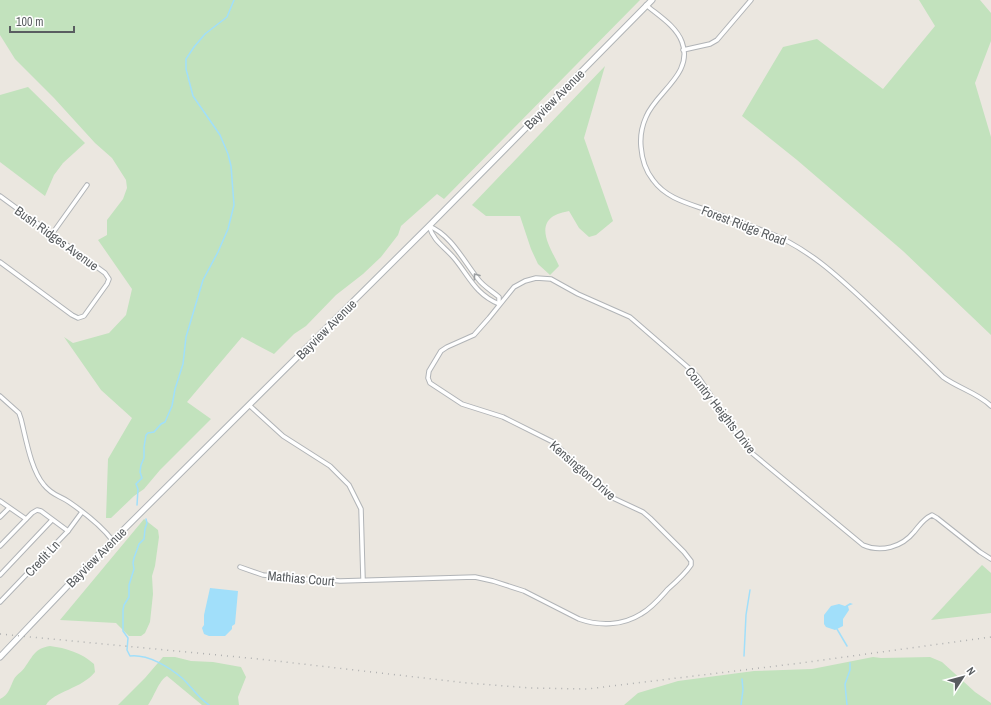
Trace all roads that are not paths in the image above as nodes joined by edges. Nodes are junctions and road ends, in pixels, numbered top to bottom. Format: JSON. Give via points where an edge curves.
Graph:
{"nodes":[{"id":1,"x":652,"y":0,"type":"edge"},
{"id":2,"x":751,"y":0,"type":"edge"},
{"id":3,"x":646,"y":5,"type":"junction"},
{"id":4,"x":684,"y":50,"type":"junction"},
{"id":5,"x":87,"y":185,"type":"dead end"},
{"id":6,"x":0,"y":196,"type":"edge"},
{"id":7,"x":429,"y":226,"type":"junction"},
{"id":8,"x":52,"y":234,"type":"junction"},
{"id":9,"x":0,"y":262,"type":"edge"},
{"id":10,"x":499,"y":304,"type":"junction"},
{"id":11,"x":0,"y":396,"type":"edge"},
{"id":12,"x":249,"y":405,"type":"junction"},
{"id":13,"x":991,"y":406,"type":"edge"},
{"id":14,"x":0,"y":501,"type":"edge"},
{"id":15,"x":9,"y":508,"type":"junction"},
{"id":16,"x":82,"y":512,"type":"junction"},
{"id":17,"x":0,"y":517,"type":"edge"},
{"id":18,"x":26,"y":519,"type":"junction"},
{"id":19,"x":52,"y":520,"type":"junction"},
{"id":20,"x":68,"y":531,"type":"junction"},
{"id":21,"x":113,"y":541,"type":"junction"},
{"id":22,"x":0,"y":546,"type":"edge"},
{"id":23,"x":991,"y":559,"type":"edge"},
{"id":24,"x":240,"y":567,"type":"dead end"},
{"id":25,"x":0,"y":575,"type":"edge"},
{"id":26,"x":363,"y":579,"type":"junction"},
{"id":27,"x":0,"y":602,"type":"edge"},
{"id":28,"x":0,"y":657,"type":"edge"}],
"edges":[{"from":1,"to":3,"type":"main road","name":"Bayview Avenue"},
{"from":2,"to":4,"type":"street","via":[[717,40]]},
{"from":3,"to":4,"type":"street","via":[[676,32]]},
{"from":3,"to":7,"type":"main road","name":"Bayview Avenue"},
{"from":4,"to":13,"type":"street","name":"Forest Ridge Road","via":[[683,66],[646,116],[641,136],[643,163],[658,188],[680,201],[764,231],[816,259],[844,281],[943,377]]},
{"from":5,"to":8,"type":"street"},
{"from":6,"to":8,"type":"street","name":"Bush Ridges Avenue"},
{"from":7,"to":10,"type":"street","via":[[432,235],[454,258],[473,286]]},
{"from":10,"to":7,"type":"street","one_way":true,"via":[[499,297],[479,280],[460,253],[438,230]]},
{"from":7,"to":12,"type":"main road","name":"Bayview Avenue"},
{"from":8,"to":9,"type":"street","name":"Bush Ridges Avenue","via":[[105,273],[109,279],[84,316],[78,318],[72,315]]},
{"from":10,"to":23,"type":"street","name":"Country Heights Drive","via":[[514,287],[525,281],[536,278],[551,279],[630,317],[699,378],[753,454],[863,545],[885,549],[897,546],[908,539],[925,518],[932,516]]},
{"from":10,"to":26,"type":"street","name":"Kensington Drive","via":[[474,335],[441,351],[429,371],[430,383],[462,404],[503,417],[553,442],[613,498],[650,518],[684,552],[691,565],[641,614],[629,620],[602,624],[579,619],[524,591],[475,577]]},
{"from":11,"to":16,"type":"street","via":[[19,413],[34,469],[43,484],[56,496]]},
{"from":12,"to":21,"type":"main road","name":"Bayview Avenue"},
{"from":12,"to":26,"type":"street","via":[[283,436],[330,466],[349,485],[361,509]]},
{"from":14,"to":15,"type":"street"},
{"from":15,"to":17,"type":"street"},
{"from":15,"to":18,"type":"street"},
{"from":16,"to":20,"type":"street","name":"Credit Ln"},
{"from":16,"to":21,"type":"street"},
{"from":18,"to":19,"type":"street","via":[[37,510]]},
{"from":18,"to":22,"type":"street"},
{"from":19,"to":20,"type":"street"},
{"from":19,"to":25,"type":"street"},
{"from":20,"to":27,"type":"street","name":"Credit Ln"},
{"from":21,"to":28,"type":"main road","name":"Bayview Avenue","via":[[74,578]]},
{"from":24,"to":26,"type":"street","name":"Mathias Court","via":[[263,575],[313,580]]}]}
